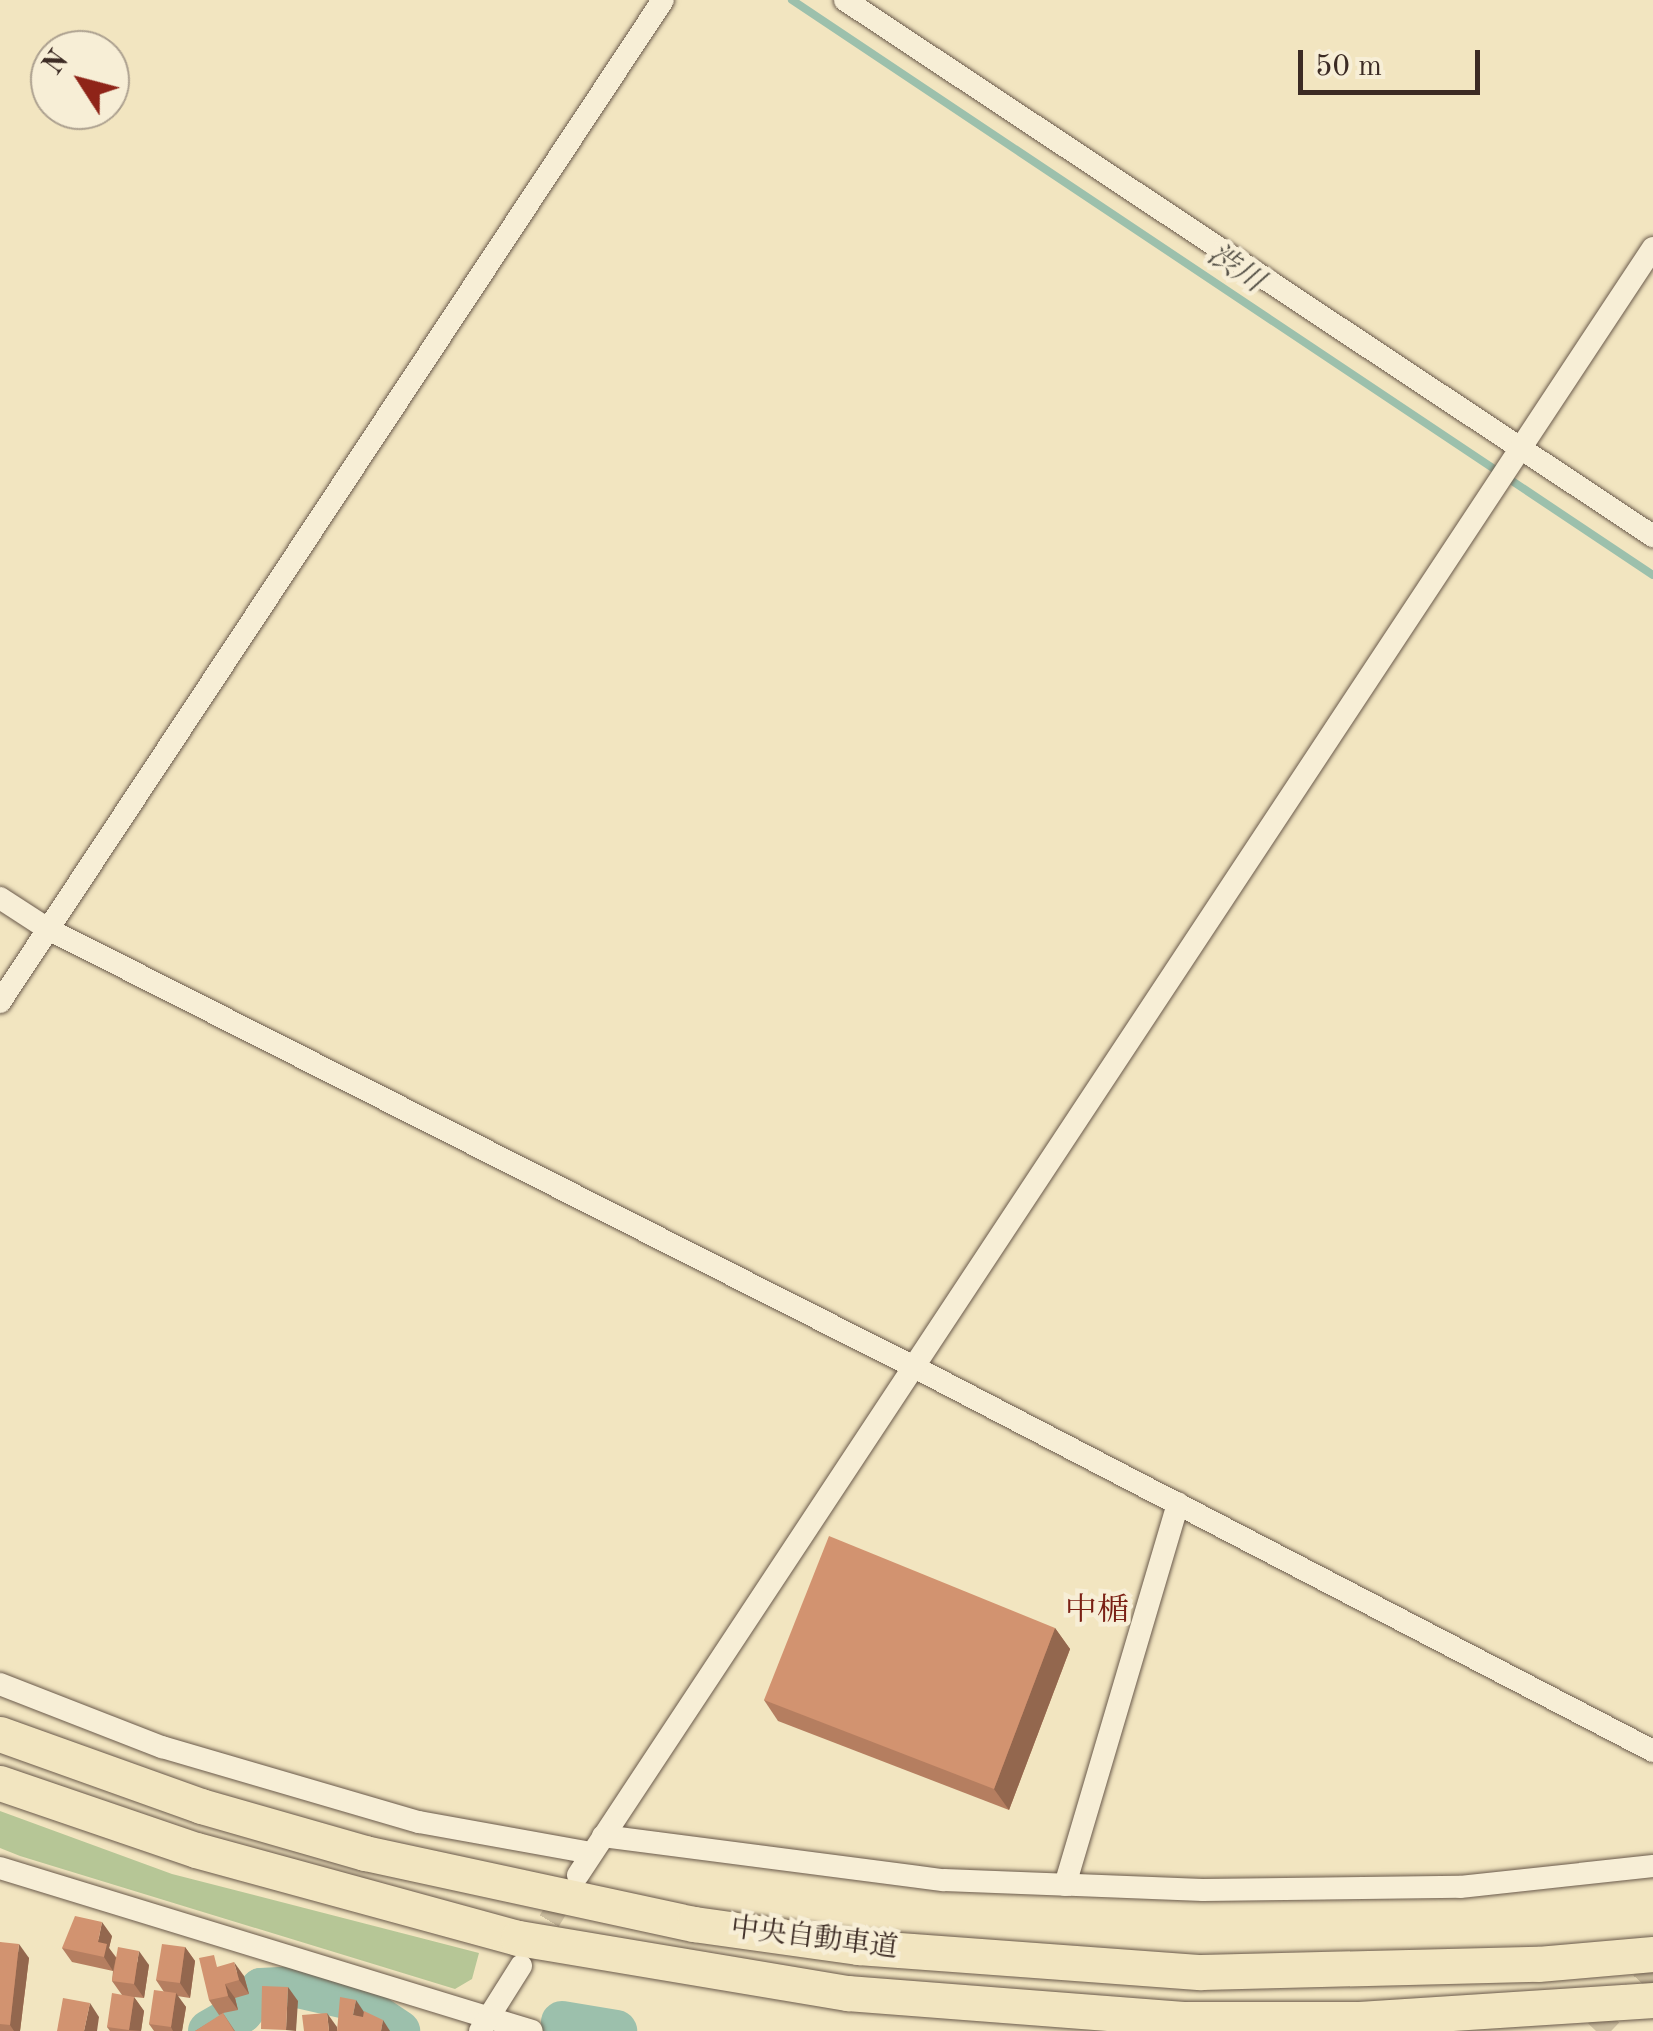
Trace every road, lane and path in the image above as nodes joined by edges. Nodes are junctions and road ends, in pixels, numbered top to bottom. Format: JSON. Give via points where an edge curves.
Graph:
{"nodes":[{"id":1,"x":663,"y":0,"type":"edge"},
{"id":2,"x":845,"y":0,"type":"edge"},
{"id":3,"x":1653,"y":248,"type":"edge"},
{"id":4,"x":1517,"y":455,"type":"junction"},
{"id":5,"x":1653,"y":536,"type":"edge"},
{"id":6,"x":0,"y":898,"type":"edge"},
{"id":7,"x":48,"y":929,"type":"junction"},
{"id":8,"x":0,"y":1002,"type":"edge"},
{"id":9,"x":918,"y":1369,"type":"junction"},
{"id":10,"x":1178,"y":1502,"type":"junction"},
{"id":11,"x":0,"y":1684,"type":"edge"},
{"id":12,"x":0,"y":1734,"type":"edge"},
{"id":13,"x":1653,"y":1751,"type":"edge"},
{"id":14,"x":0,"y":1783,"type":"edge"},
{"id":15,"x":597,"y":1844,"type":"junction"},
{"id":16,"x":1653,"y":1866,"type":"edge"},
{"id":17,"x":0,"y":1868,"type":"edge"},
{"id":18,"x":578,"y":1876,"type":"tunnel mouth"},
{"id":19,"x":1065,"y":1885,"type":"junction"},
{"id":20,"x":1653,"y":1954,"type":"edge"},
{"id":21,"x":521,"y":1966,"type":"tunnel mouth"},
{"id":22,"x":1653,"y":2000,"type":"edge"},
{"id":23,"x":484,"y":2026,"type":"edge"},
{"id":24,"x":532,"y":2031,"type":"edge"}],
"edges":[{"from":1,"to":7,"type":"street"},
{"from":2,"to":4,"type":"street"},
{"from":3,"to":4,"type":"street"},
{"from":4,"to":5,"type":"street"},
{"from":4,"to":9,"type":"street"},
{"from":6,"to":7,"type":"street"},
{"from":7,"to":8,"type":"street"},
{"from":7,"to":9,"type":"street"},
{"from":9,"to":10,"type":"street"},
{"from":9,"to":15,"type":"street"},
{"from":10,"to":13,"type":"street"},
{"from":10,"to":19,"type":"street"},
{"from":11,"to":15,"type":"street","via":[[162,1747],[419,1822]]},
{"from":12,"to":20,"type":"highway","name":"中央自動車道","via":[[201,1806],[365,1853],[694,1924],[858,1947],[1201,1972],[1538,1964]]},
{"from":14,"to":22,"type":"highway","name":"中央自動車道","via":[[196,1850],[518,1938],[848,1993],[1183,2018],[1359,2018]]},
{"from":15,"to":18,"type":"street"},
{"from":15,"to":19,"type":"street","via":[[944,1880]]},
{"from":16,"to":19,"type":"street","via":[[1460,1887]]},
{"from":17,"to":23,"type":"street"},
{"from":21,"to":23,"type":"street"},
{"from":23,"to":24,"type":"street"}]}
